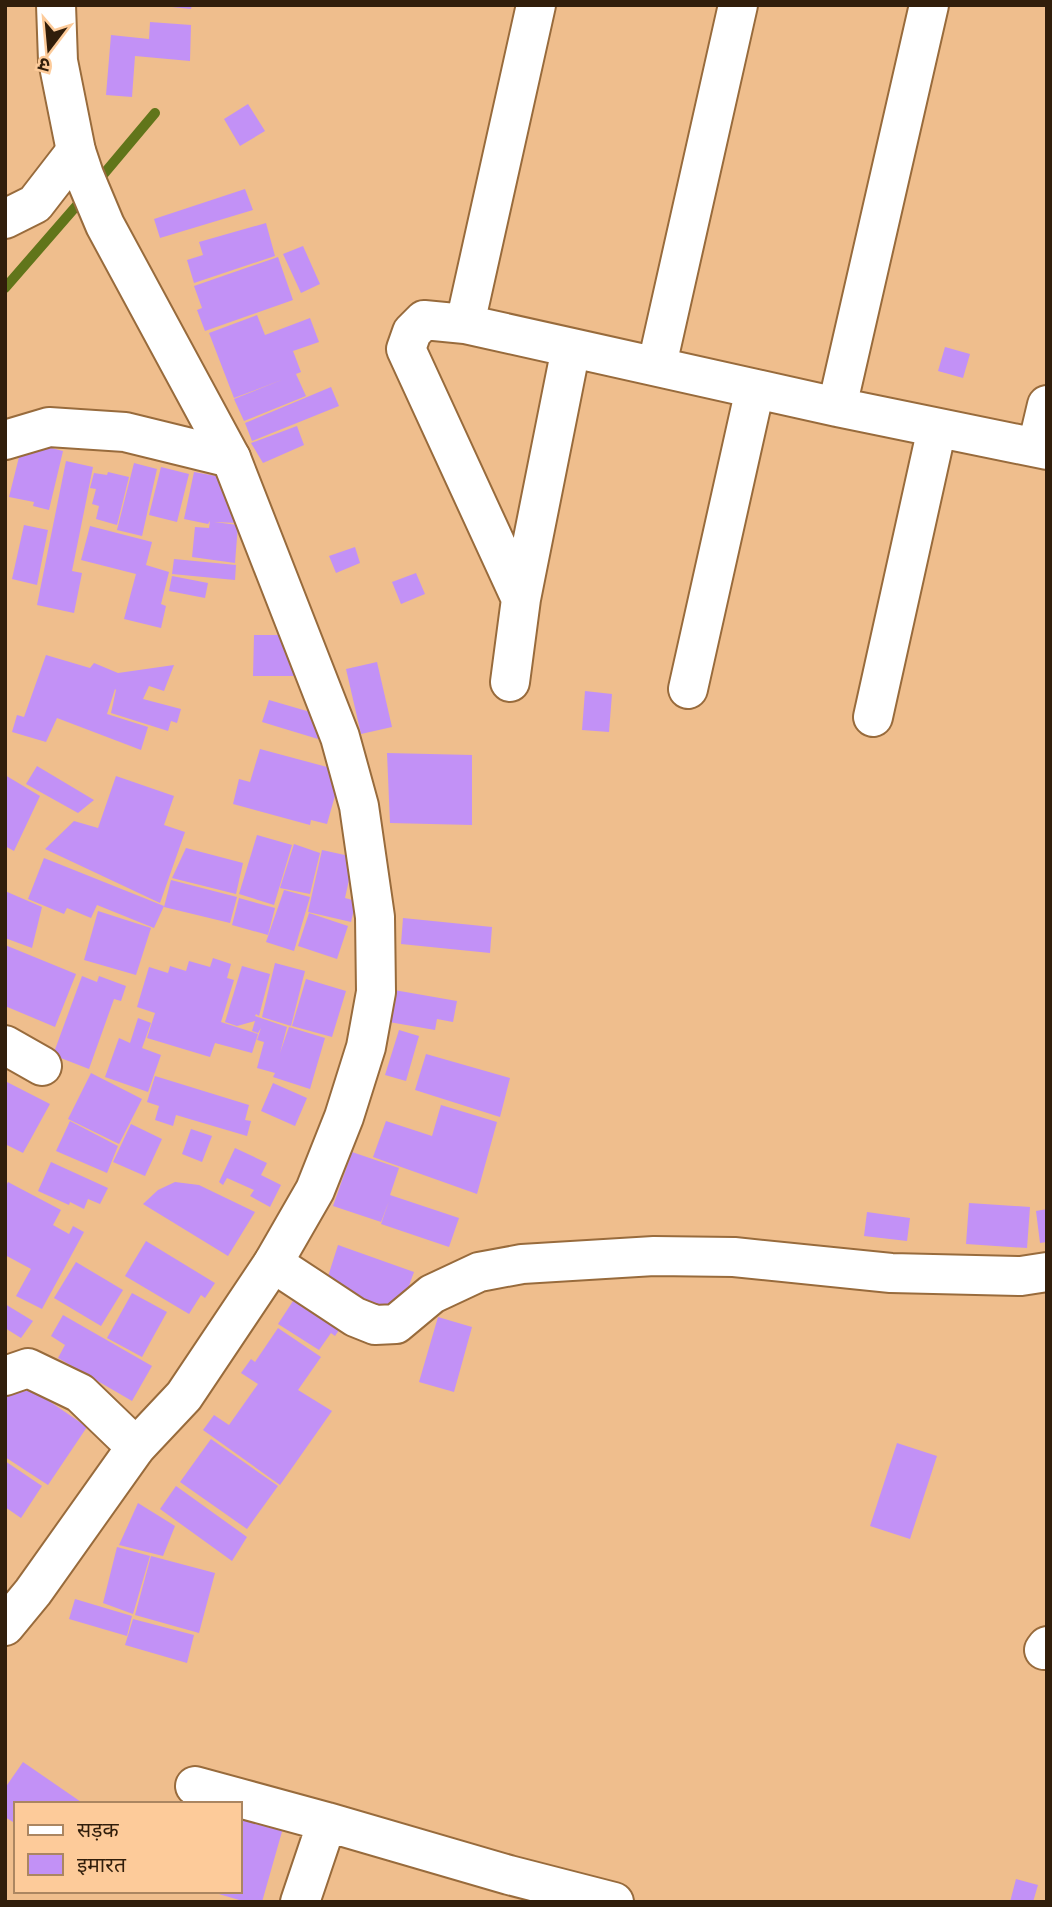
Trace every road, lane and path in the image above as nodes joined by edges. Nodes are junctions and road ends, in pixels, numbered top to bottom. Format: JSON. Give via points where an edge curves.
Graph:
{"nodes":[{"id":1,"x":55,"y":5,"type":"edge"},
{"id":2,"x":536,"y":5,"type":"edge"},
{"id":3,"x":738,"y":5,"type":"edge"},
{"id":4,"x":929,"y":5,"type":"edge"},
{"id":5,"x":80,"y":163,"type":"junction"},
{"id":6,"x":5,"y":219,"type":"edge"},
{"id":7,"x":465,"y":324,"type":"junction"},
{"id":8,"x":571,"y":348,"type":"junction"},
{"id":9,"x":657,"y":365,"type":"junction"},
{"id":10,"x":755,"y":389,"type":"junction"},
{"id":11,"x":1047,"y":405,"type":"edge"},
{"id":12,"x":837,"y":407,"type":"junction"},
{"id":13,"x":937,"y":428,"type":"junction"},
{"id":14,"x":5,"y":440,"type":"edge"},
{"id":15,"x":1042,"y":448,"type":"edge"},
{"id":16,"x":231,"y":458,"type":"junction"},
{"id":17,"x":521,"y":599,"type":"junction"},
{"id":18,"x":510,"y":682,"type":"dead end"},
{"id":19,"x":688,"y":690,"type":"dead end"},
{"id":20,"x":873,"y":717,"type":"dead end"},
{"id":21,"x":5,"y":1045,"type":"edge"},
{"id":22,"x":42,"y":1066,"type":"dead end"},
{"id":23,"x":273,"y":1263,"type":"junction"},
{"id":24,"x":1047,"y":1272,"type":"edge"},
{"id":25,"x":5,"y":1376,"type":"edge"},
{"id":26,"x":136,"y":1447,"type":"junction"},
{"id":27,"x":5,"y":1626,"type":"edge"},
{"id":28,"x":195,"y":1786,"type":"dead end"},
{"id":29,"x":327,"y":1822,"type":"junction"},
{"id":30,"x":505,"y":1888,"type":"edge"},
{"id":31,"x":300,"y":1902,"type":"edge"},
{"id":32,"x":614,"y":1902,"type":"edge"}],
"edges":[{"from":1,"to":5,"type":"street","via":[[58,61]]},
{"from":2,"to":7,"type":"street"},
{"from":3,"to":9,"type":"street"},
{"from":4,"to":12,"type":"street"},
{"from":5,"to":6,"type":"street","via":[[35,204]]},
{"from":5,"to":16,"type":"street","via":[[104,225]]},
{"from":7,"to":8,"type":"street"},
{"from":7,"to":17,"type":"street","via":[[424,320],[412,332],[406,349]]},
{"from":8,"to":9,"type":"street"},
{"from":8,"to":17,"type":"street"},
{"from":9,"to":10,"type":"street"},
{"from":10,"to":12,"type":"street"},
{"from":10,"to":19,"type":"street"},
{"from":11,"to":15,"type":"street"},
{"from":12,"to":13,"type":"street"},
{"from":13,"to":15,"type":"street"},
{"from":13,"to":20,"type":"street"},
{"from":14,"to":16,"type":"street","via":[[49,427],[125,432]]},
{"from":16,"to":23,"type":"street","via":[[340,737],[359,806],[375,917],[376,992],[366,1047],[315,1190]]},
{"from":17,"to":18,"type":"street"},
{"from":21,"to":22,"type":"street"},
{"from":23,"to":24,"type":"street","via":[[355,1317],[375,1325],[396,1324],[432,1294],[479,1272],[536,1263],[734,1257],[891,1273],[1021,1276]]},
{"from":23,"to":26,"type":"street","via":[[184,1396]]},
{"from":25,"to":26,"type":"street","via":[[28,1368],[80,1393]]},
{"from":26,"to":27,"type":"street"},
{"from":28,"to":29,"type":"street"},
{"from":29,"to":30,"type":"street"},
{"from":29,"to":31,"type":"street"},
{"from":30,"to":32,"type":"street"}]}
